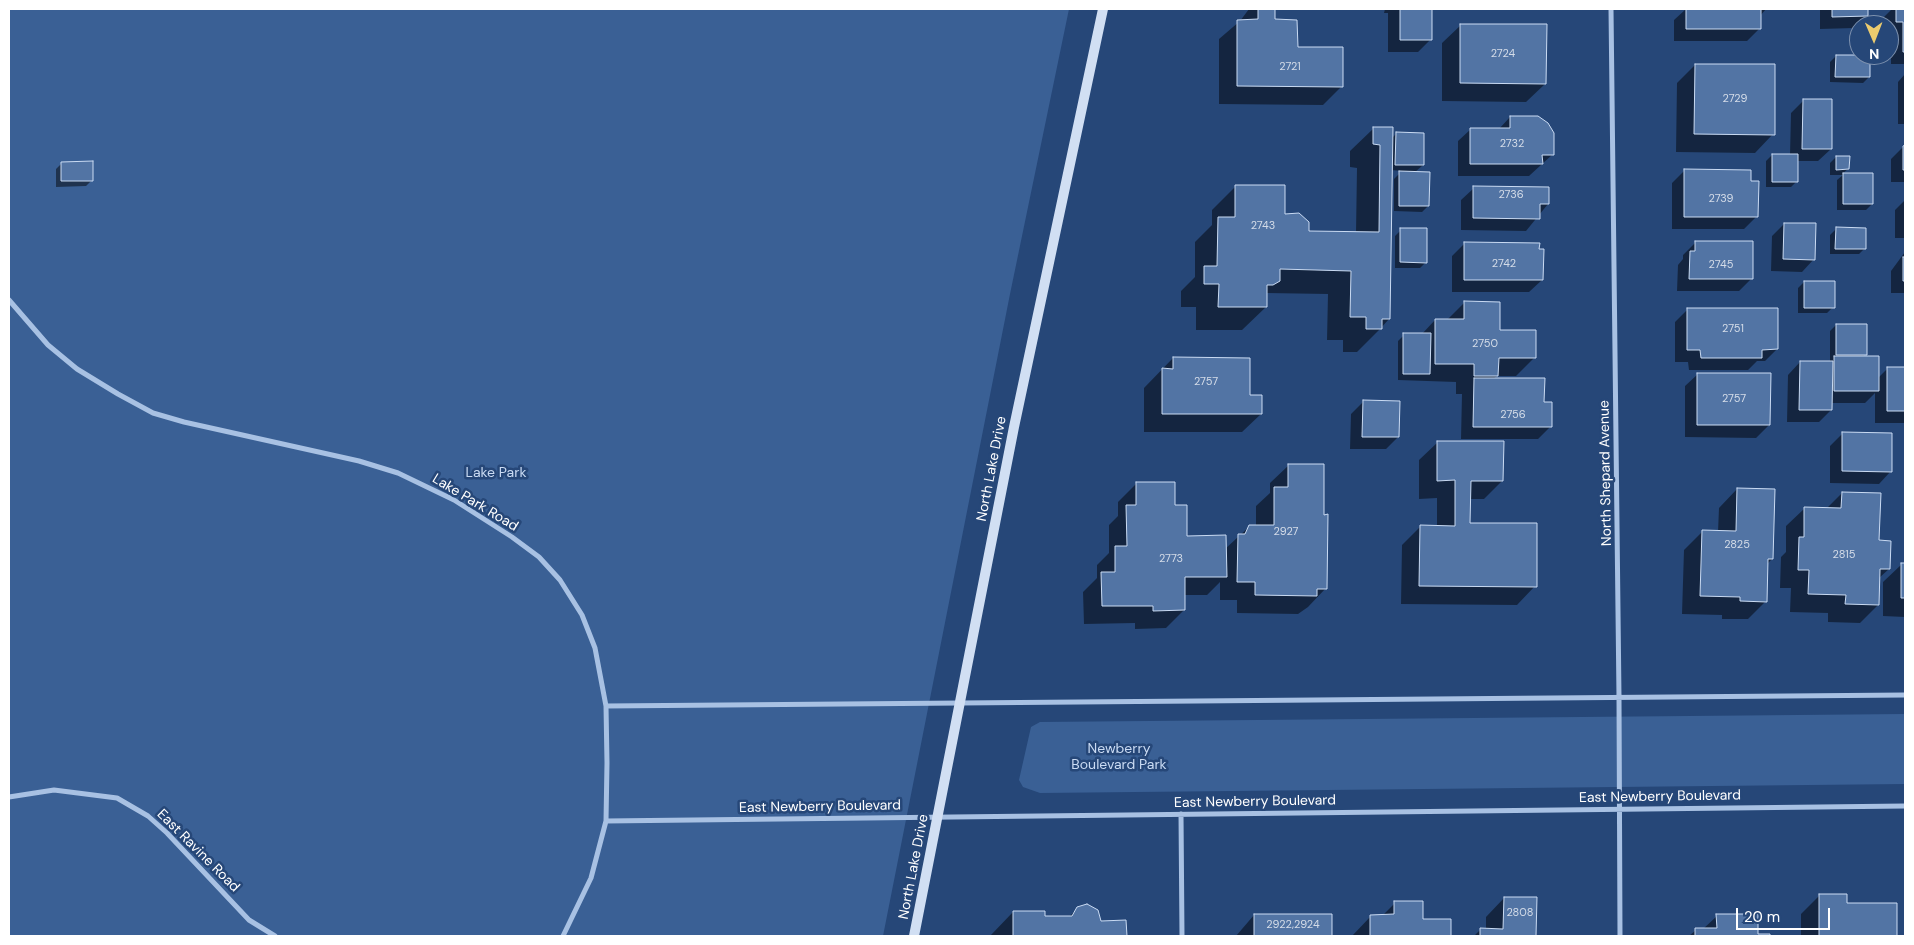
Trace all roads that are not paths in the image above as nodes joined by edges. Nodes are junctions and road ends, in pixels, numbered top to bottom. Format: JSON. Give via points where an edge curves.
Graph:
{"nodes":[{"id":1,"x":1103,"y":9,"type":"edge"},
{"id":2,"x":1611,"y":9,"type":"edge"},
{"id":3,"x":9,"y":300,"type":"edge"},
{"id":4,"x":1905,"y":694,"type":"edge"},
{"id":5,"x":1619,"y":697,"type":"junction"},
{"id":6,"x":960,"y":703,"type":"junction"},
{"id":7,"x":606,"y":706,"type":"junction"},
{"id":8,"x":9,"y":797,"type":"edge"},
{"id":9,"x":1905,"y":806,"type":"edge"},
{"id":10,"x":1620,"y":809,"type":"junction"},
{"id":11,"x":1181,"y":814,"type":"junction"},
{"id":12,"x":938,"y":817,"type":"junction"},
{"id":13,"x":606,"y":821,"type":"junction"},
{"id":14,"x":275,"y":936,"type":"edge"},
{"id":15,"x":563,"y":936,"type":"edge"},
{"id":16,"x":914,"y":936,"type":"edge"},
{"id":17,"x":1182,"y":936,"type":"edge"},
{"id":18,"x":1620,"y":936,"type":"edge"}],
"edges":[{"from":1,"to":6,"type":"main road","name":"North Lake Drive","via":[[1014,427]]},
{"from":2,"to":5,"type":"street","name":"North Shepard Avenue"},
{"from":3,"to":7,"type":"street","name":"Lake Park Road","via":[[48,345],[77,369],[153,412],[398,473],[454,500],[512,537],[555,574],[582,616],[595,648]]},
{"from":4,"to":5,"type":"street"},
{"from":5,"to":6,"type":"street"},
{"from":5,"to":10,"type":"street","name":"North Shepard Avenue"},
{"from":6,"to":7,"type":"street"},
{"from":6,"to":12,"type":"main road","name":"North Lake Drive"},
{"from":7,"to":13,"type":"street","name":"Lake Park Road"},
{"from":8,"to":14,"type":"street","name":"East Ravine Road","via":[[54,790],[117,798],[148,816],[249,920]]},
{"from":9,"to":10,"type":"street","name":"East Newberry Boulevard"},
{"from":10,"to":11,"type":"street","name":"East Newberry Boulevard"},
{"from":10,"to":18,"type":"street","name":"North Shepard Avenue"},
{"from":11,"to":12,"type":"street","name":"East Newberry Boulevard"},
{"from":11,"to":17,"type":"street"},
{"from":12,"to":13,"type":"street","name":"East Newberry Boulevard"},
{"from":12,"to":16,"type":"main road","name":"North Lake Drive"},
{"from":13,"to":15,"type":"street","name":"Lake Park Road","via":[[591,878]]}]}
